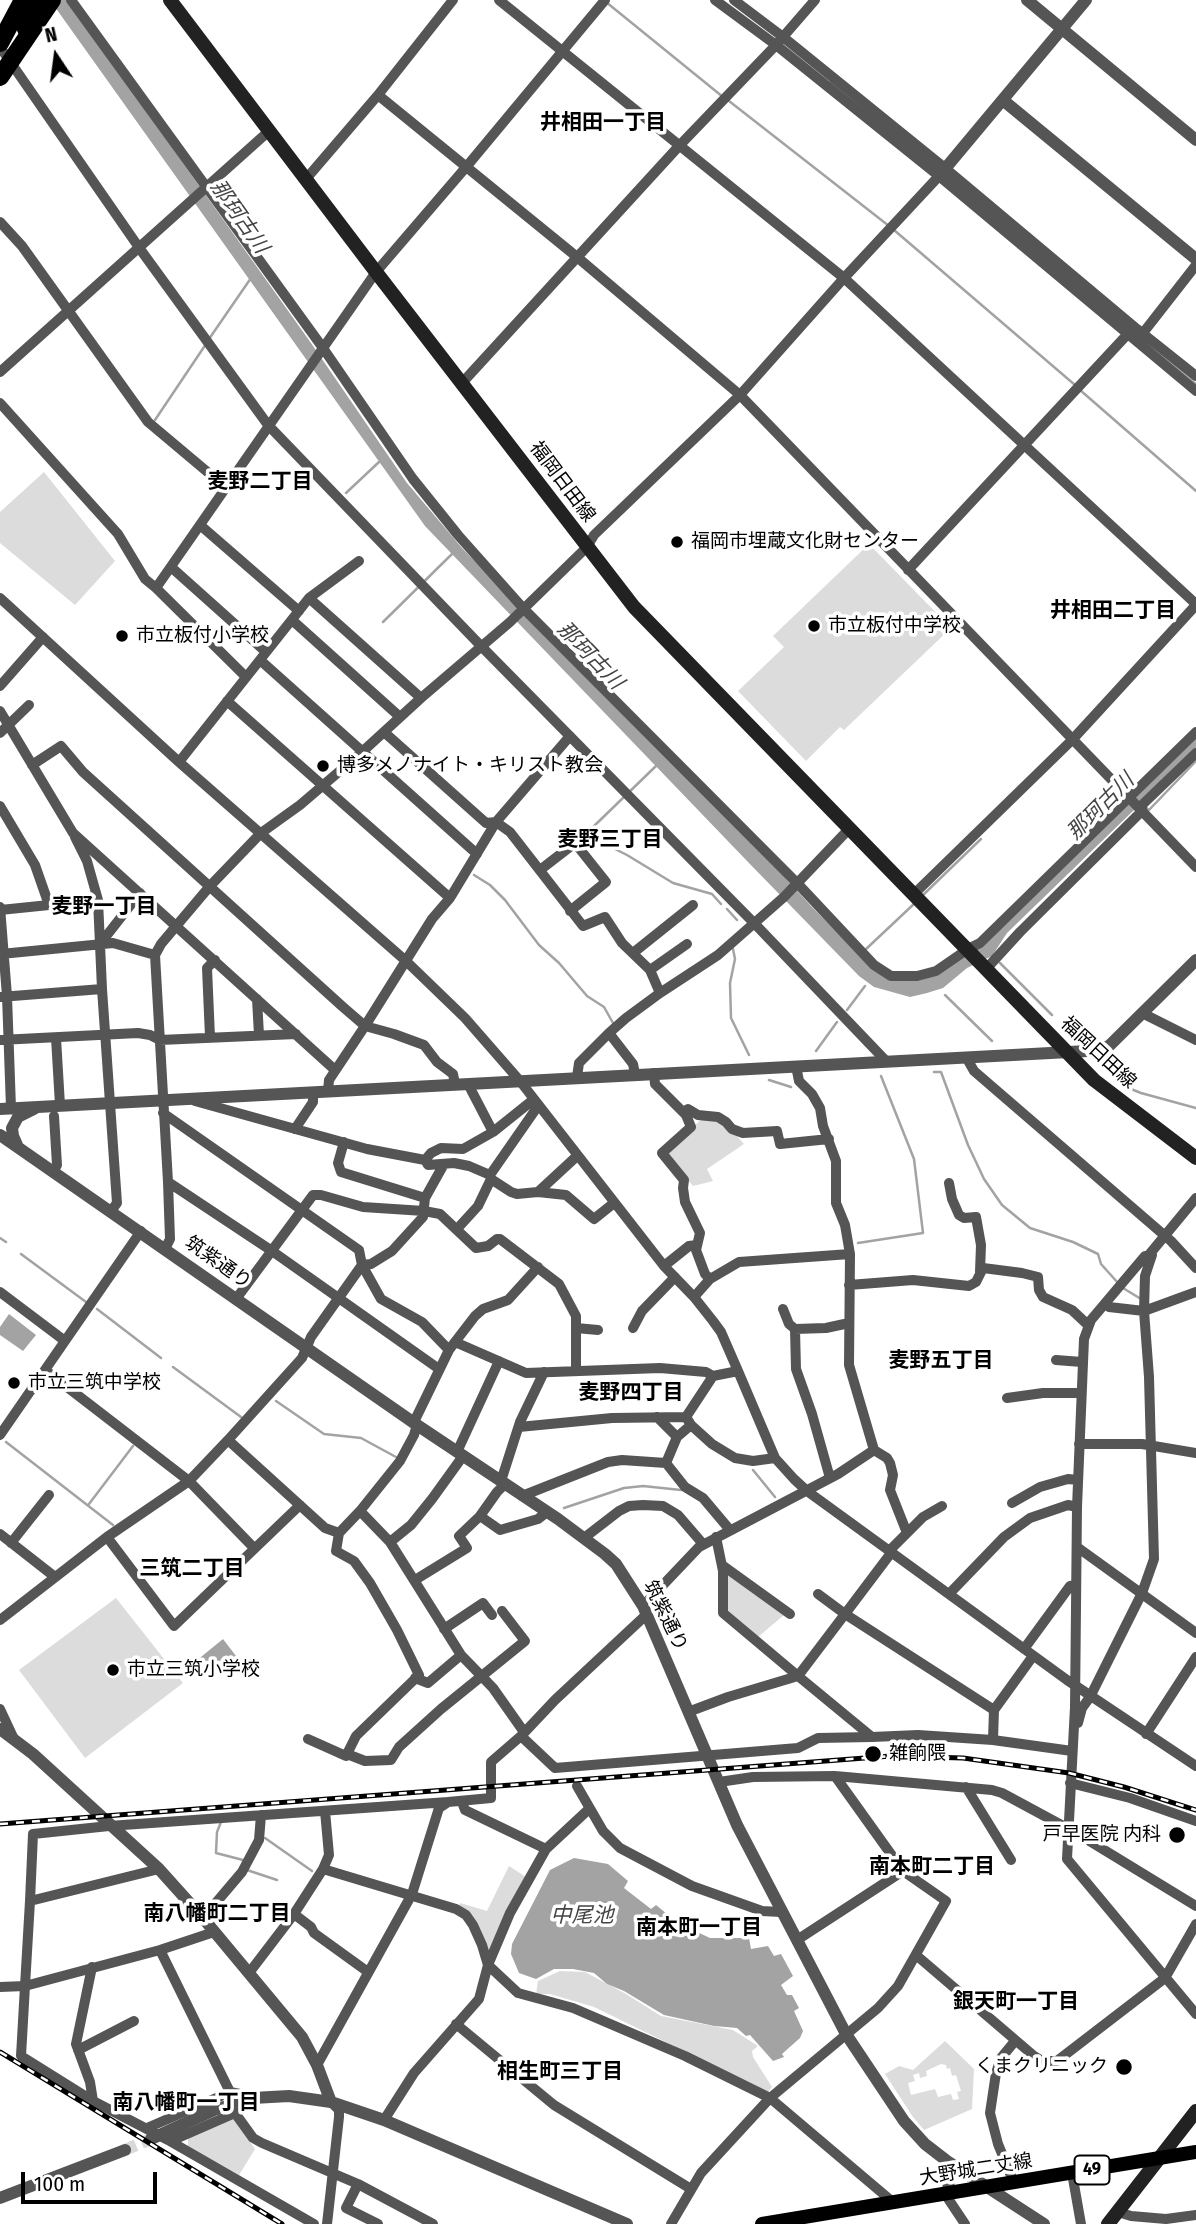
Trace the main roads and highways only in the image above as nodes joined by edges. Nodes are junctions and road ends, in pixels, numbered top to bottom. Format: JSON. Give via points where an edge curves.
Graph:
{"nodes":[{"id":1,"x":16,"y":0,"type":"edge"},
{"id":2,"x":23,"y":0,"type":"edge"},
{"id":3,"x":38,"y":0,"type":"edge"},
{"id":4,"x":52,"y":0,"type":"edge"},
{"id":5,"x":170,"y":0,"type":"edge"},
{"id":6,"x":0,"y":31,"type":"edge"},
{"id":7,"x":2,"y":56,"type":"edge"},
{"id":8,"x":0,"y":78,"type":"edge"},
{"id":9,"x":1196,"y":1158,"type":"edge"},
{"id":10,"x":1196,"y":2111,"type":"edge"},
{"id":11,"x":1196,"y":2152,"type":"edge"},
{"id":12,"x":1161,"y":2158,"type":"junction"},
{"id":13,"x":792,"y":2222,"type":"edge"},
{"id":14,"x":762,"y":2224,"type":"edge"},
{"id":15,"x":1108,"y":2224,"type":"edge"}],
"edges":[{"from":1,"to":6,"type":"highway"},
{"from":2,"to":7,"type":"highway"},
{"from":3,"to":7,"type":"highway"},
{"from":4,"to":8,"type":"highway"},
{"from":5,"to":9,"type":"main road","name":"福岡日田線","via":[[643,616],[1094,1080]]},
{"from":7,"to":8,"type":"highway"},
{"from":10,"to":12,"type":"main road"},
{"from":11,"to":12,"type":"main road","name":"大野城二丈線","number":"49"},
{"from":12,"to":13,"type":"main road","name":"大野城二丈線","number":"49"},
{"from":12,"to":15,"type":"main road"},
{"from":13,"to":14,"type":"main road","name":"大野城二丈線","number":"49"}]}
